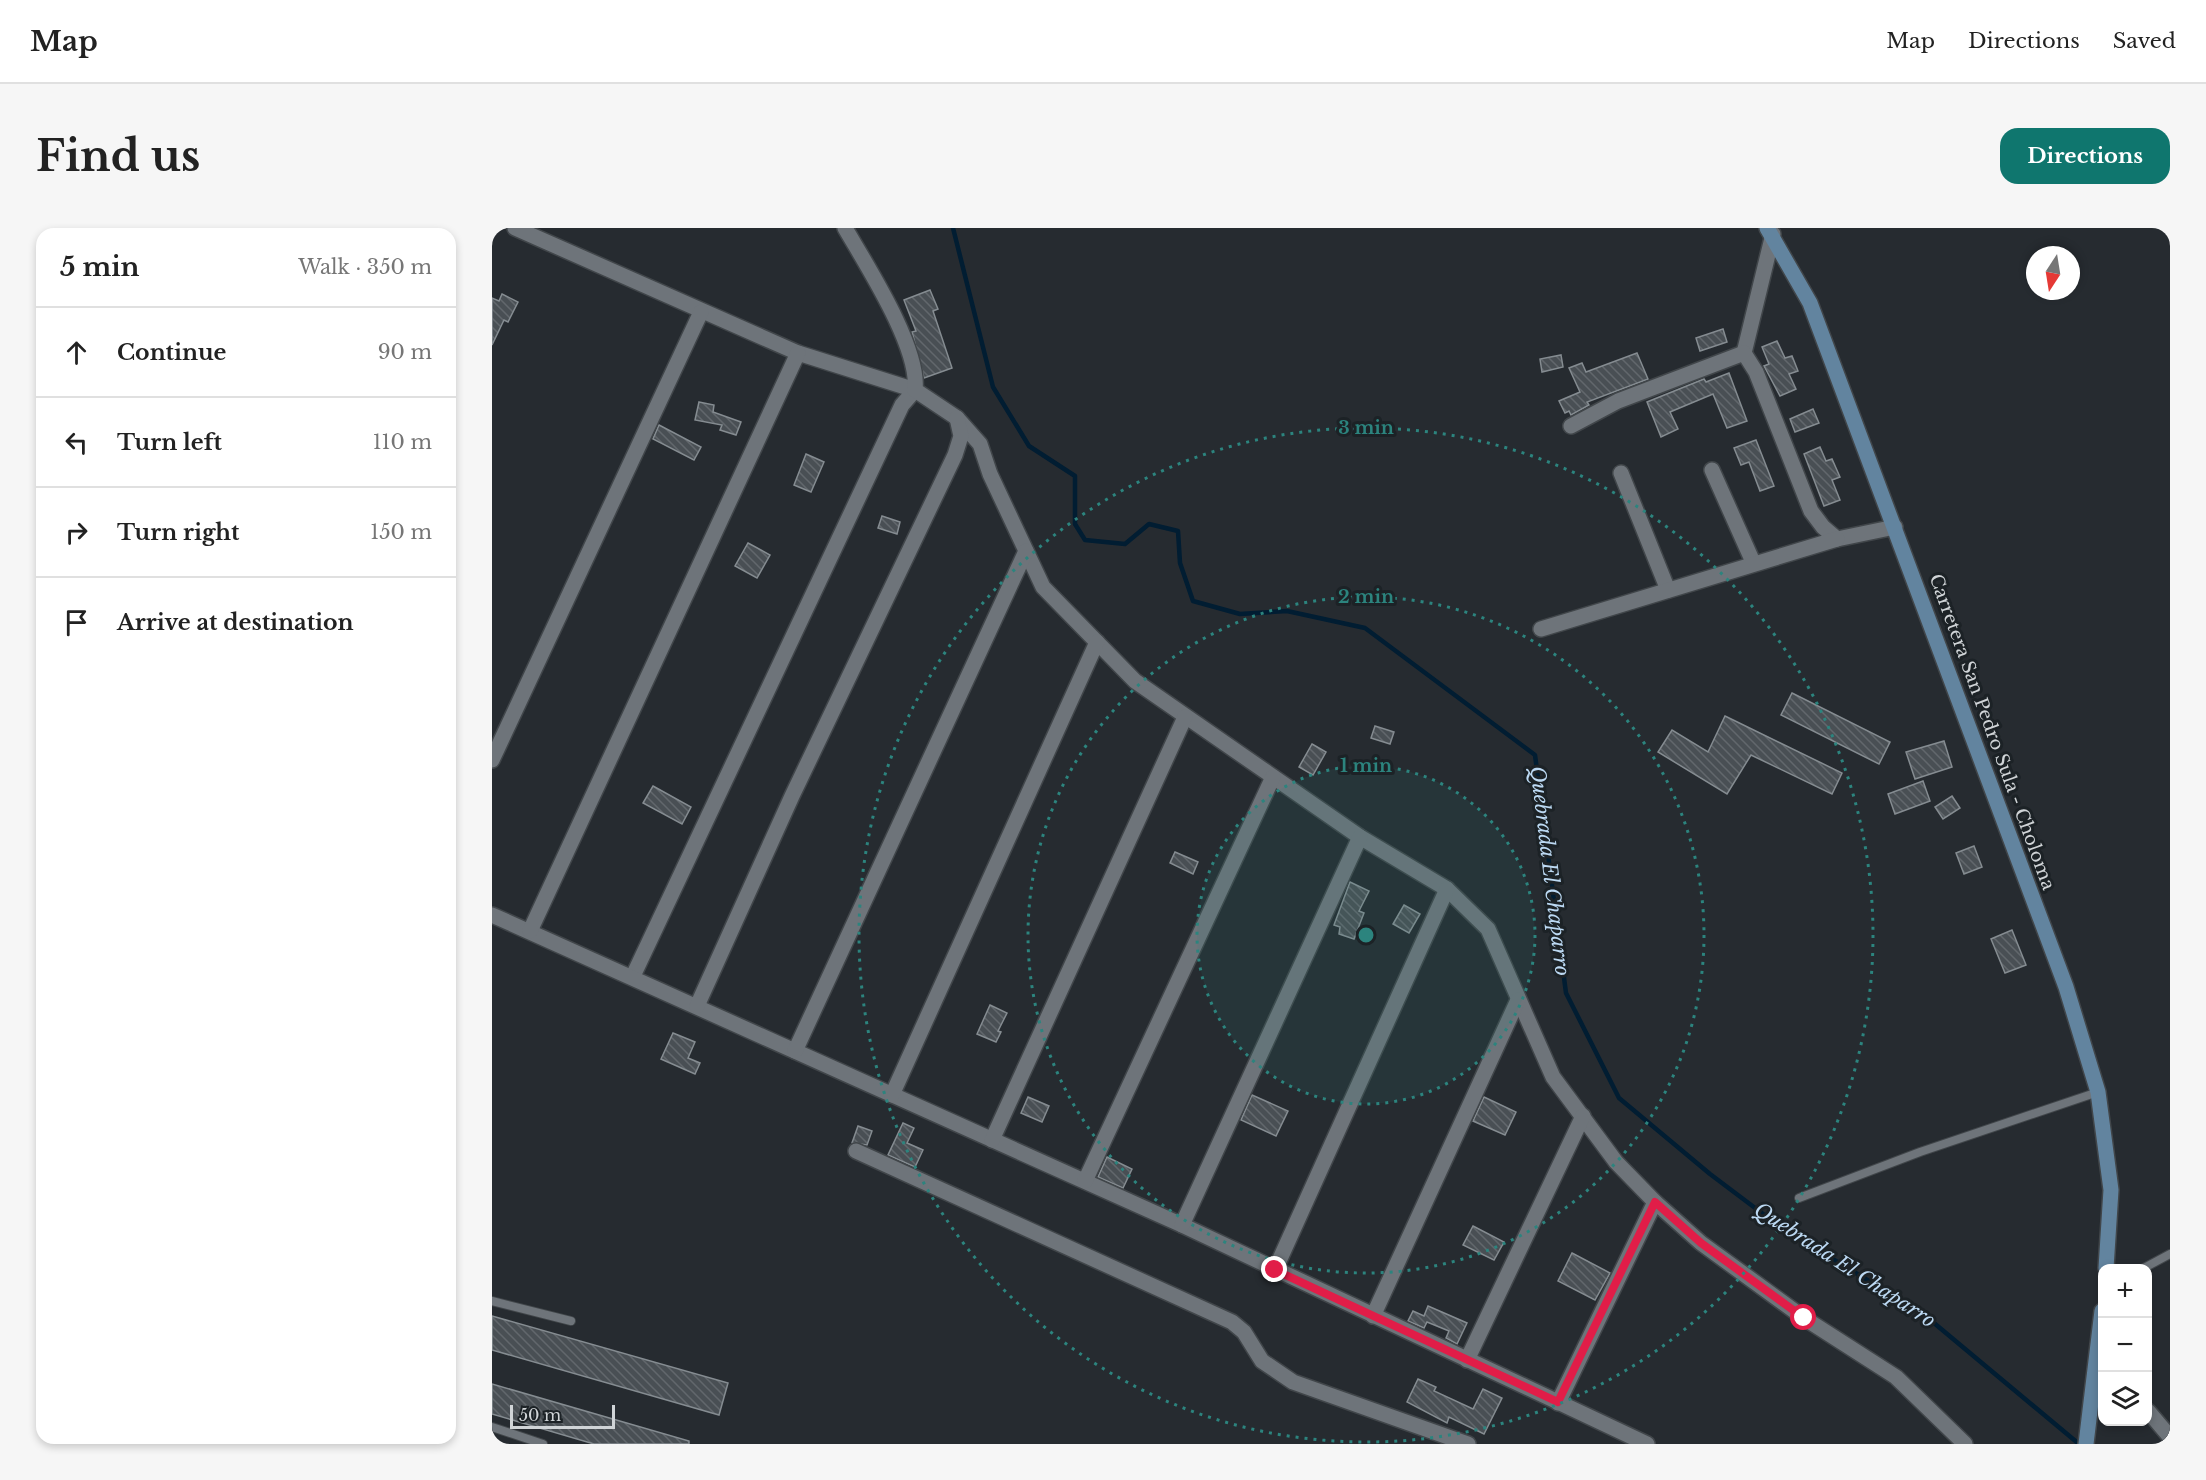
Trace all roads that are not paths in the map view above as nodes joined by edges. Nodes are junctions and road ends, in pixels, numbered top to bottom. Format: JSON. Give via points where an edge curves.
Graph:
{"nodes":[{"id":1,"x":515,"y":228,"type":"edge"},
{"id":2,"x":845,"y":228,"type":"edge"},
{"id":3,"x":1770,"y":231,"type":"edge"},
{"id":4,"x":701,"y":312,"type":"junction"},
{"id":5,"x":798,"y":353,"type":"junction"},
{"id":6,"x":1744,"y":353,"type":"junction"},
{"id":7,"x":915,"y":390,"type":"junction"},
{"id":8,"x":957,"y":418,"type":"junction"},
{"id":9,"x":1570,"y":426,"type":"dead end"},
{"id":10,"x":1712,"y":470,"type":"dead end"},
{"id":11,"x":1622,"y":473,"type":"dead end"},
{"id":12,"x":1894,"y":526,"type":"junction"},
{"id":13,"x":1836,"y":539,"type":"junction"},
{"id":14,"x":1026,"y":551,"type":"junction"},
{"id":15,"x":1753,"y":562,"type":"junction"},
{"id":16,"x":1668,"y":590,"type":"junction"},
{"id":17,"x":1540,"y":629,"type":"dead end"},
{"id":18,"x":1097,"y":642,"type":"junction"},
{"id":19,"x":1185,"y":717,"type":"junction"},
{"id":20,"x":492,"y":760,"type":"edge"},
{"id":21,"x":1273,"y":777,"type":"junction"},
{"id":22,"x":1360,"y":837,"type":"junction"},
{"id":23,"x":1448,"y":889,"type":"junction"},
{"id":24,"x":492,"y":915,"type":"edge"},
{"id":25,"x":530,"y":931,"type":"junction"},
{"id":26,"x":633,"y":976,"type":"junction"},
{"id":27,"x":1518,"y":1000,"type":"junction"},
{"id":28,"x":697,"y":1006,"type":"junction"},
{"id":29,"x":795,"y":1051,"type":"junction"},
{"id":30,"x":2098,"y":1092,"type":"junction"},
{"id":31,"x":892,"y":1095,"type":"junction"},
{"id":32,"x":1583,"y":1116,"type":"junction"},
{"id":33,"x":992,"y":1140,"type":"junction"},
{"id":34,"x":856,"y":1151,"type":"dead end"},
{"id":35,"x":1085,"y":1181,"type":"junction"},
{"id":36,"x":1799,"y":1198,"type":"dead end"},
{"id":37,"x":1655,"y":1202,"type":"junction"},
{"id":38,"x":1182,"y":1225,"type":"junction"},
{"id":39,"x":2170,"y":1254,"type":"edge"},
{"id":40,"x":2106,"y":1264,"type":"edge"},
{"id":41,"x":2152,"y":1264,"type":"edge"},
{"id":42,"x":1275,"y":1270,"type":"junction"},
{"id":43,"x":492,"y":1301,"type":"edge"},
{"id":44,"x":1373,"y":1316,"type":"junction"},
{"id":45,"x":572,"y":1321,"type":"dead end"},
{"id":46,"x":1467,"y":1360,"type":"junction"},
{"id":47,"x":2098,"y":1367,"type":"edge"},
{"id":48,"x":1558,"y":1402,"type":"junction"},
{"id":49,"x":2152,"y":1416,"type":"edge"},
{"id":50,"x":492,"y":1427,"type":"edge"},
{"id":51,"x":2086,"y":1437,"type":"edge"},
{"id":52,"x":2170,"y":1437,"type":"edge"},
{"id":53,"x":543,"y":1444,"type":"edge"},
{"id":54,"x":1468,"y":1444,"type":"edge"},
{"id":55,"x":1647,"y":1444,"type":"edge"},
{"id":56,"x":1965,"y":1444,"type":"edge"}],
"edges":[{"from":1,"to":4,"type":"street"},
{"from":2,"to":7,"type":"street","via":[[879,287],[914,362]]},
{"from":3,"to":6,"type":"street"},
{"from":3,"to":12,"type":"main road","name":"Carretera San Pedro Sula - Choloma","via":[[1810,303]]},
{"from":4,"to":5,"type":"street"},
{"from":4,"to":20,"type":"street"},
{"from":5,"to":7,"type":"street"},
{"from":5,"to":25,"type":"street"},
{"from":6,"to":9,"type":"street","via":[[1618,401]]},
{"from":6,"to":13,"type":"street","via":[[1756,372],[1811,511]]},
{"from":7,"to":8,"type":"street"},
{"from":7,"to":26,"type":"street","via":[[902,405]]},
{"from":8,"to":14,"type":"street","via":[[980,444]]},
{"from":8,"to":28,"type":"street","via":[[961,436],[955,455],[792,796]]},
{"from":10,"to":15,"type":"street"},
{"from":11,"to":16,"type":"street"},
{"from":12,"to":13,"type":"street"},
{"from":12,"to":30,"type":"main road","name":"Carretera San Pedro Sula - Choloma","via":[[2066,987]]},
{"from":13,"to":15,"type":"street"},
{"from":14,"to":18,"type":"street","via":[[1043,587]]},
{"from":14,"to":29,"type":"street"},
{"from":15,"to":16,"type":"street"},
{"from":16,"to":17,"type":"street"},
{"from":18,"to":19,"type":"street","via":[[1135,681]]},
{"from":18,"to":31,"type":"street"},
{"from":19,"to":21,"type":"street"},
{"from":19,"to":33,"type":"street"},
{"from":21,"to":22,"type":"street"},
{"from":21,"to":35,"type":"street"},
{"from":22,"to":23,"type":"street"},
{"from":22,"to":38,"type":"street"},
{"from":23,"to":27,"type":"street","via":[[1488,929]]},
{"from":23,"to":42,"type":"street"},
{"from":24,"to":25,"type":"street"},
{"from":25,"to":26,"type":"street"},
{"from":26,"to":28,"type":"street"},
{"from":27,"to":32,"type":"street","via":[[1553,1077]]},
{"from":27,"to":44,"type":"street"},
{"from":28,"to":29,"type":"street"},
{"from":29,"to":31,"type":"street"},
{"from":30,"to":36,"type":"lane"},
{"from":30,"to":40,"type":"main road","name":"Carretera San Pedro Sula - Choloma","via":[[2111,1190]]},
{"from":31,"to":33,"type":"street"},
{"from":32,"to":37,"type":"street","via":[[1616,1162]]},
{"from":32,"to":46,"type":"street"},
{"from":33,"to":35,"type":"street"},
{"from":34,"to":54,"type":"street","via":[[1232,1322],[1244,1332],[1262,1361],[1293,1382]]},
{"from":35,"to":38,"type":"street"},
{"from":37,"to":48,"type":"street"},
{"from":37,"to":56,"type":"street","via":[[1701,1243],[1896,1377]]},
{"from":38,"to":42,"type":"street"},
{"from":39,"to":41,"type":"lane"},
{"from":42,"to":44,"type":"street"},
{"from":43,"to":45,"type":"lane"},
{"from":44,"to":46,"type":"street"},
{"from":46,"to":48,"type":"street"},
{"from":47,"to":51,"type":"main road"},
{"from":48,"to":55,"type":"street"},
{"from":49,"to":52,"type":"street"},
{"from":50,"to":53,"type":"lane"}]}
